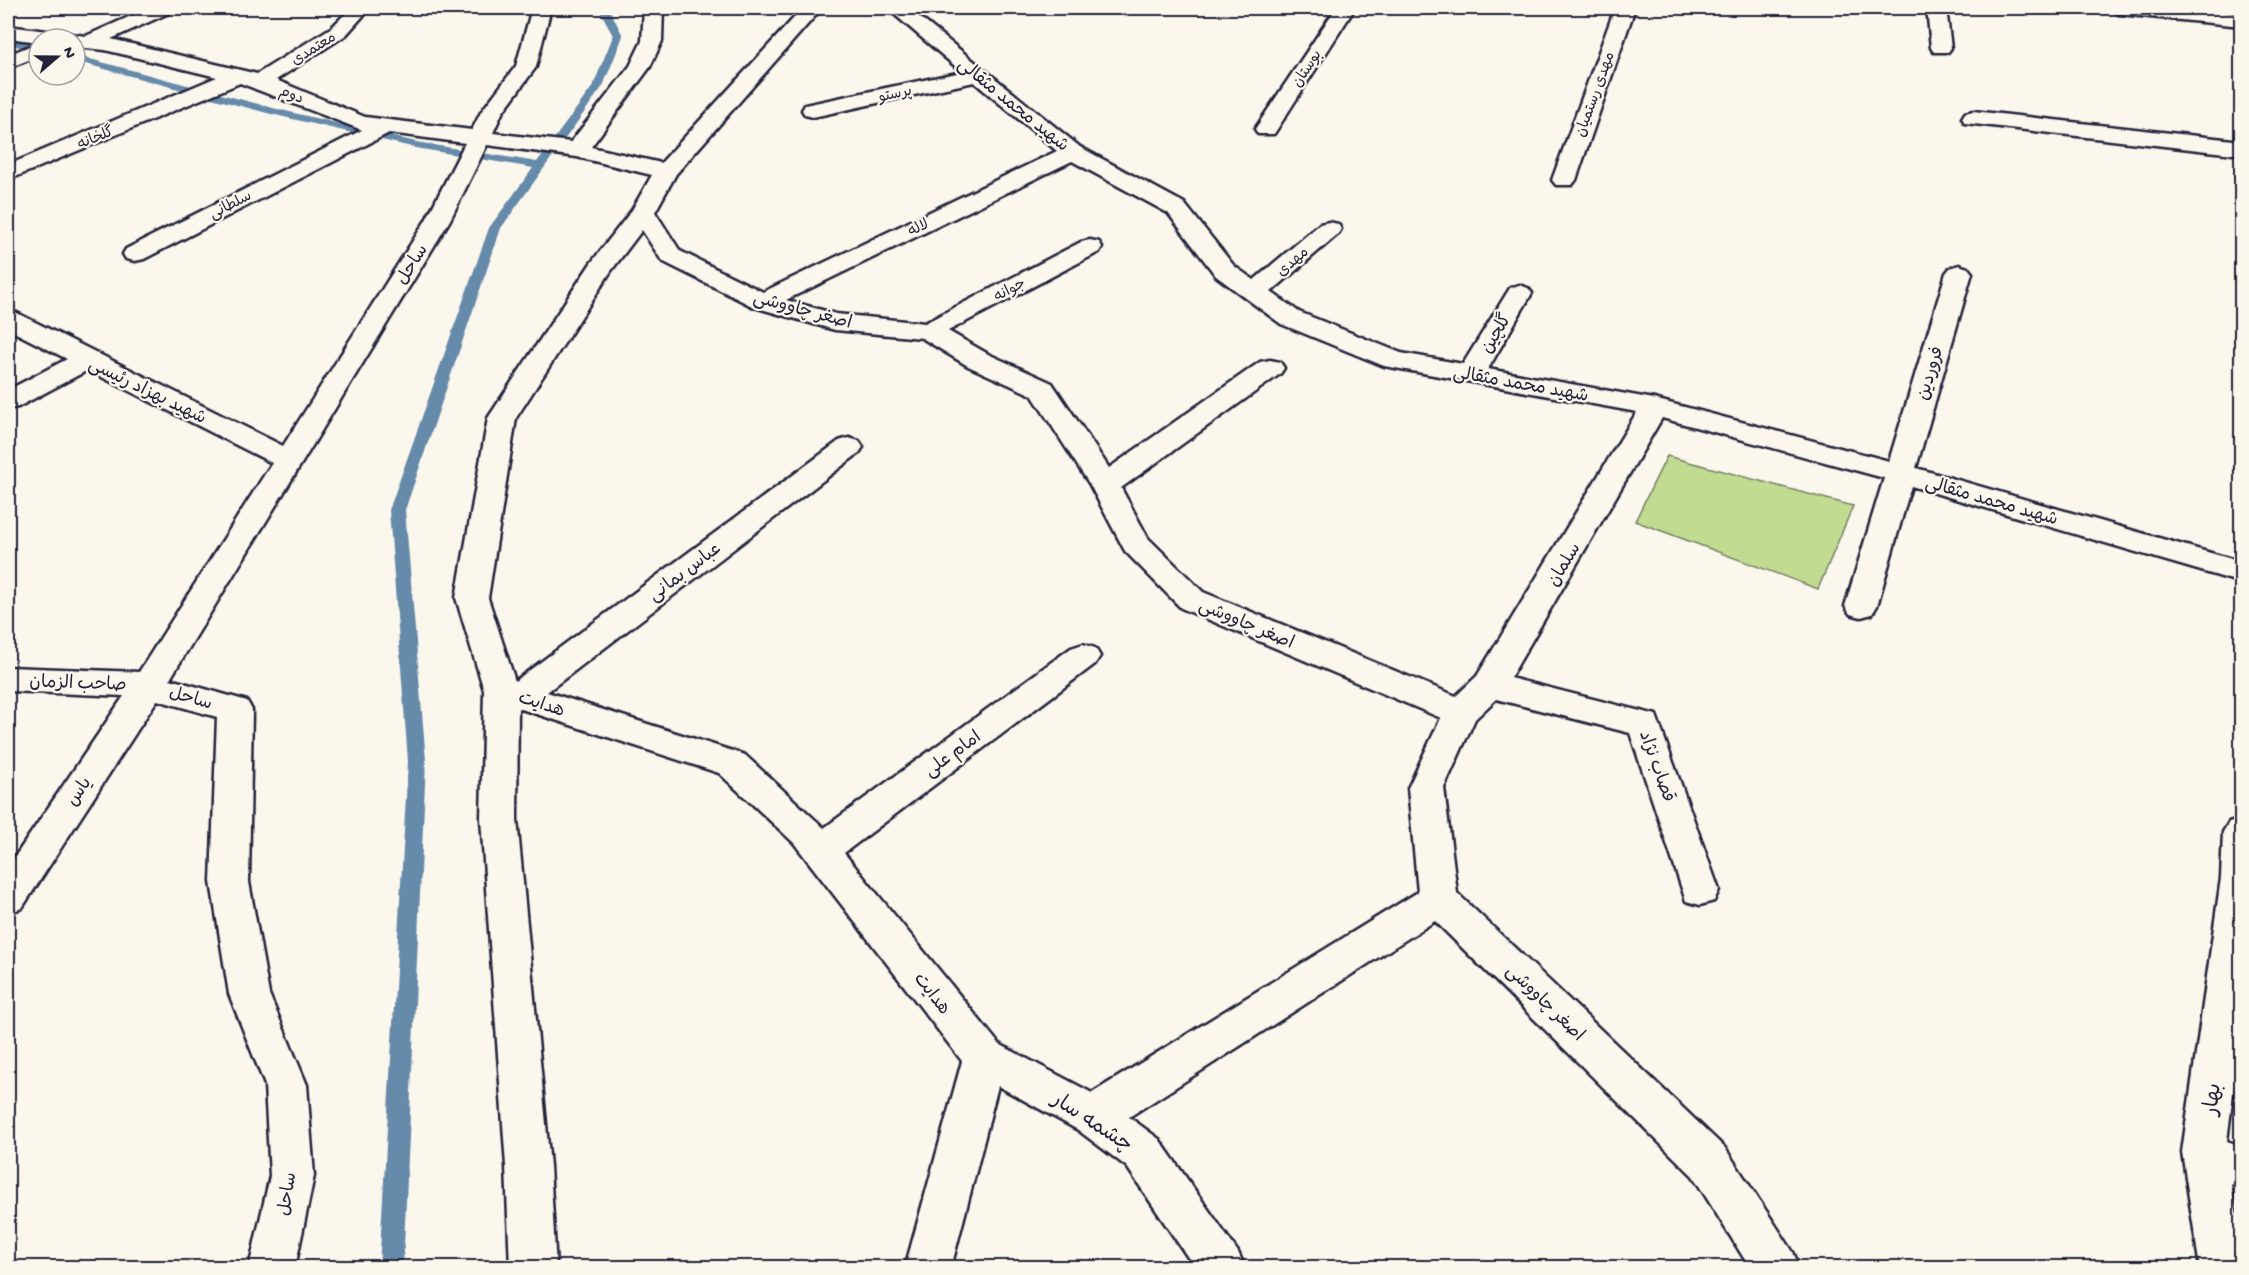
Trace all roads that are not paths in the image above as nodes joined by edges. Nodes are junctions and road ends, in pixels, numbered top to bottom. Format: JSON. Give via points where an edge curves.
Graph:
{"nodes":[{"id":1,"x":164,"y":8,"type":"edge"},
{"id":2,"x":361,"y":8,"type":"edge"},
{"id":3,"x":542,"y":8,"type":"edge"},
{"id":4,"x":654,"y":8,"type":"edge"},
{"id":5,"x":813,"y":8,"type":"edge"},
{"id":6,"x":897,"y":8,"type":"edge"},
{"id":7,"x":1345,"y":8,"type":"edge"},
{"id":8,"x":1625,"y":8,"type":"edge"},
{"id":9,"x":1936,"y":8,"type":"edge"},
{"id":10,"x":2119,"y":8,"type":"edge"},
{"id":11,"x":2241,"y":20,"type":"edge"},
{"id":12,"x":8,"y":32,"type":"edge"},
{"id":13,"x":27,"y":35,"type":"edge"},
{"id":14,"x":87,"y":39,"type":"edge"},
{"id":15,"x":87,"y":42,"type":"edge"},
{"id":16,"x":1941,"y":48,"type":"dead end"},
{"id":17,"x":27,"y":53,"type":"edge"},
{"id":18,"x":12,"y":60,"type":"edge"},
{"id":19,"x":976,"y":75,"type":"junction"},
{"id":20,"x":238,"y":76,"type":"junction"},
{"id":21,"x":260,"y":81,"type":"junction"},
{"id":22,"x":813,"y":110,"type":"dead end"},
{"id":23,"x":1973,"y":118,"type":"dead end"},
{"id":24,"x":388,"y":125,"type":"junction"},
{"id":25,"x":1266,"y":129,"type":"dead end"},
{"id":26,"x":2241,"y":148,"type":"edge"},
{"id":27,"x":474,"y":149,"type":"junction"},
{"id":28,"x":578,"y":150,"type":"junction"},
{"id":29,"x":1072,"y":152,"type":"junction"},
{"id":30,"x":666,"y":171,"type":"junction"},
{"id":31,"x":8,"y":173,"type":"edge"},
{"id":32,"x":1564,"y":180,"type":"dead end"},
{"id":33,"x":643,"y":212,"type":"junction"},
{"id":34,"x":1329,"y":229,"type":"dead end"},
{"id":35,"x":1089,"y":247,"type":"dead end"},
{"id":36,"x":135,"y":254,"type":"dead end"},
{"id":37,"x":1959,"y":273,"type":"dead end"},
{"id":38,"x":1256,"y":293,"type":"junction"},
{"id":39,"x":1519,"y":293,"type":"dead end"},
{"id":40,"x":763,"y":302,"type":"junction"},
{"id":41,"x":8,"y":319,"type":"edge"},
{"id":42,"x":929,"y":332,"type":"junction"},
{"id":43,"x":87,"y":360,"type":"junction"},
{"id":44,"x":1270,"y":368,"type":"dead end"},
{"id":45,"x":1471,"y":374,"type":"junction"},
{"id":46,"x":8,"y":401,"type":"edge"},
{"id":47,"x":1654,"y":407,"type":"junction"},
{"id":48,"x":849,"y":447,"type":"dead end"},
{"id":49,"x":289,"y":460,"type":"junction"},
{"id":50,"x":1899,"y":472,"type":"junction"},
{"id":51,"x":1105,"y":484,"type":"junction"},
{"id":52,"x":2241,"y":573,"type":"edge"},
{"id":53,"x":1861,"y":606,"type":"dead end"},
{"id":54,"x":1083,"y":656,"type":"dead end"},
{"id":55,"x":8,"y":679,"type":"edge"},
{"id":56,"x":149,"y":685,"type":"junction"},
{"id":57,"x":1489,"y":685,"type":"junction"},
{"id":58,"x":510,"y":693,"type":"junction"},
{"id":59,"x":1461,"y":712,"type":"junction"},
{"id":60,"x":2241,"y":832,"type":"edge"},
{"id":61,"x":820,"y":850,"type":"junction"},
{"id":62,"x":1700,"y":890,"type":"dead end"},
{"id":63,"x":8,"y":897,"type":"edge"},
{"id":64,"x":1438,"y":899,"type":"junction"},
{"id":65,"x":984,"y":1057,"type":"junction"},
{"id":66,"x":1093,"y":1116,"type":"junction"},
{"id":67,"x":2223,"y":1159,"type":"edge"},
{"id":68,"x":272,"y":1268,"type":"edge"},
{"id":69,"x":533,"y":1268,"type":"edge"},
{"id":70,"x":928,"y":1268,"type":"edge"},
{"id":71,"x":1222,"y":1268,"type":"edge"},
{"id":72,"x":1777,"y":1268,"type":"edge"},
{"id":73,"x":2223,"y":1268,"type":"edge"}],
"edges":[{"from":1,"to":14,"type":"street"},
{"from":2,"to":21,"type":"street","name":"معتمدی","via":[[339,31]]},
{"from":3,"to":27,"type":"street","via":[[526,67],[492,112]]},
{"from":4,"to":28,"type":"street","via":[[652,41],[640,67]]},
{"from":5,"to":30,"type":"street"},
{"from":6,"to":19,"type":"street","name":"شهید محمد مثقالی"},
{"from":7,"to":25,"type":"street","name":"بوستان"},
{"from":8,"to":32,"type":"street","name":"مهدی رستمیان"},
{"from":9,"to":16,"type":"street"},
{"from":10,"to":11,"type":"street"},
{"from":12,"to":13,"type":"street"},
{"from":15,"to":20,"type":"street","name":"دوم"},
{"from":17,"to":18,"type":"street"},
{"from":19,"to":22,"type":"street","name":"پرستو"},
{"from":19,"to":29,"type":"street","name":"شهید محمد مثقالی"},
{"from":20,"to":21,"type":"street","name":"دوم"},
{"from":20,"to":31,"type":"street","name":"گلخانه"},
{"from":21,"to":24,"type":"street","name":"دوم","via":[[361,123]]},
{"from":23,"to":26,"type":"street"},
{"from":24,"to":27,"type":"street","name":"دوم"},
{"from":24,"to":36,"type":"street","name":"سلطانی"},
{"from":27,"to":28,"type":"street","name":"دوم","via":[[509,140]]},
{"from":27,"to":49,"type":"street","name":"ساحل","via":[[438,220]]},
{"from":28,"to":30,"type":"street","name":"دوم"},
{"from":29,"to":38,"type":"street","name":"شهید محمد مثقالی","via":[[1176,208],[1225,271]]},
{"from":29,"to":40,"type":"street","name":"لاله"},
{"from":30,"to":33,"type":"street"},
{"from":33,"to":40,"type":"street","name":"اصغر چاووشی","via":[[672,256]]},
{"from":33,"to":58,"type":"street","via":[[600,268],[502,418],[472,598]]},
{"from":34,"to":38,"type":"street","name":"مهدی"},
{"from":35,"to":42,"type":"street","name":"جوانه"},
{"from":37,"to":50,"type":"street","name":"فروردین"},
{"from":38,"to":45,"type":"street","name":"شهید محمد مثقالی","via":[[1290,318],[1394,360]]},
{"from":39,"to":45,"type":"street","name":"گلچین"},
{"from":40,"to":42,"type":"street","name":"اصغر چاووشی","via":[[835,322]]},
{"from":41,"to":43,"type":"street","name":"شهید بهزاد رئیسی"},
{"from":42,"to":51,"type":"street","name":"اصغر چاووشی","via":[[1042,389]]},
{"from":43,"to":46,"type":"street"},
{"from":43,"to":49,"type":"street","name":"شهید بهزاد رئیسی"},
{"from":44,"to":51,"type":"street"},
{"from":45,"to":47,"type":"street","name":"شهید محمد مثقالی"},
{"from":47,"to":50,"type":"street","name":"شهید محمد مثقالی"},
{"from":47,"to":57,"type":"street","name":"سلمان"},
{"from":48,"to":58,"type":"street","name":"عباس بمانی"},
{"from":49,"to":56,"type":"street","name":"ساحل"},
{"from":50,"to":52,"type":"street","name":"شهید محمد مثقالی"},
{"from":50,"to":53,"type":"street","name":"فروردین"},
{"from":51,"to":59,"type":"street","name":"اصغر چاووشی","via":[[1136,544],[1192,600]]},
{"from":54,"to":61,"type":"street","name":"امام علی"},
{"from":55,"to":56,"type":"street","name":"صاحب الزمان"},
{"from":56,"to":63,"type":"street","name":"یاس"},
{"from":56,"to":68,"type":"street","name":"ساحل","via":[[235,710],[230,882],[249,994],[286,1085],[292,1176]]},
{"from":57,"to":59,"type":"street","name":"سلمان"},
{"from":57,"to":62,"type":"street","name":"قصاب نژاد","via":[[1644,724]]},
{"from":58,"to":61,"type":"street","name":"هدایت","via":[[732,764],[807,833]]},
{"from":58,"to":69,"type":"street","name":"هدایت","via":[[499,819]]},
{"from":59,"to":64,"type":"street","via":[[1426,788]]},
{"from":60,"to":67,"type":"street","name":"بهار"},
{"from":61,"to":65,"type":"street","name":"هدایت"},
{"from":64,"to":66,"type":"street"},
{"from":64,"to":72,"type":"street","name":"اصغر چاووشی","via":[[1709,1162]]},
{"from":65,"to":66,"type":"street","name":"چشمه سار"},
{"from":65,"to":70,"type":"street"},
{"from":66,"to":71,"type":"street","name":"چشمه سار","via":[[1143,1153]]},
{"from":67,"to":73,"type":"street","name":"بهار"}]}
